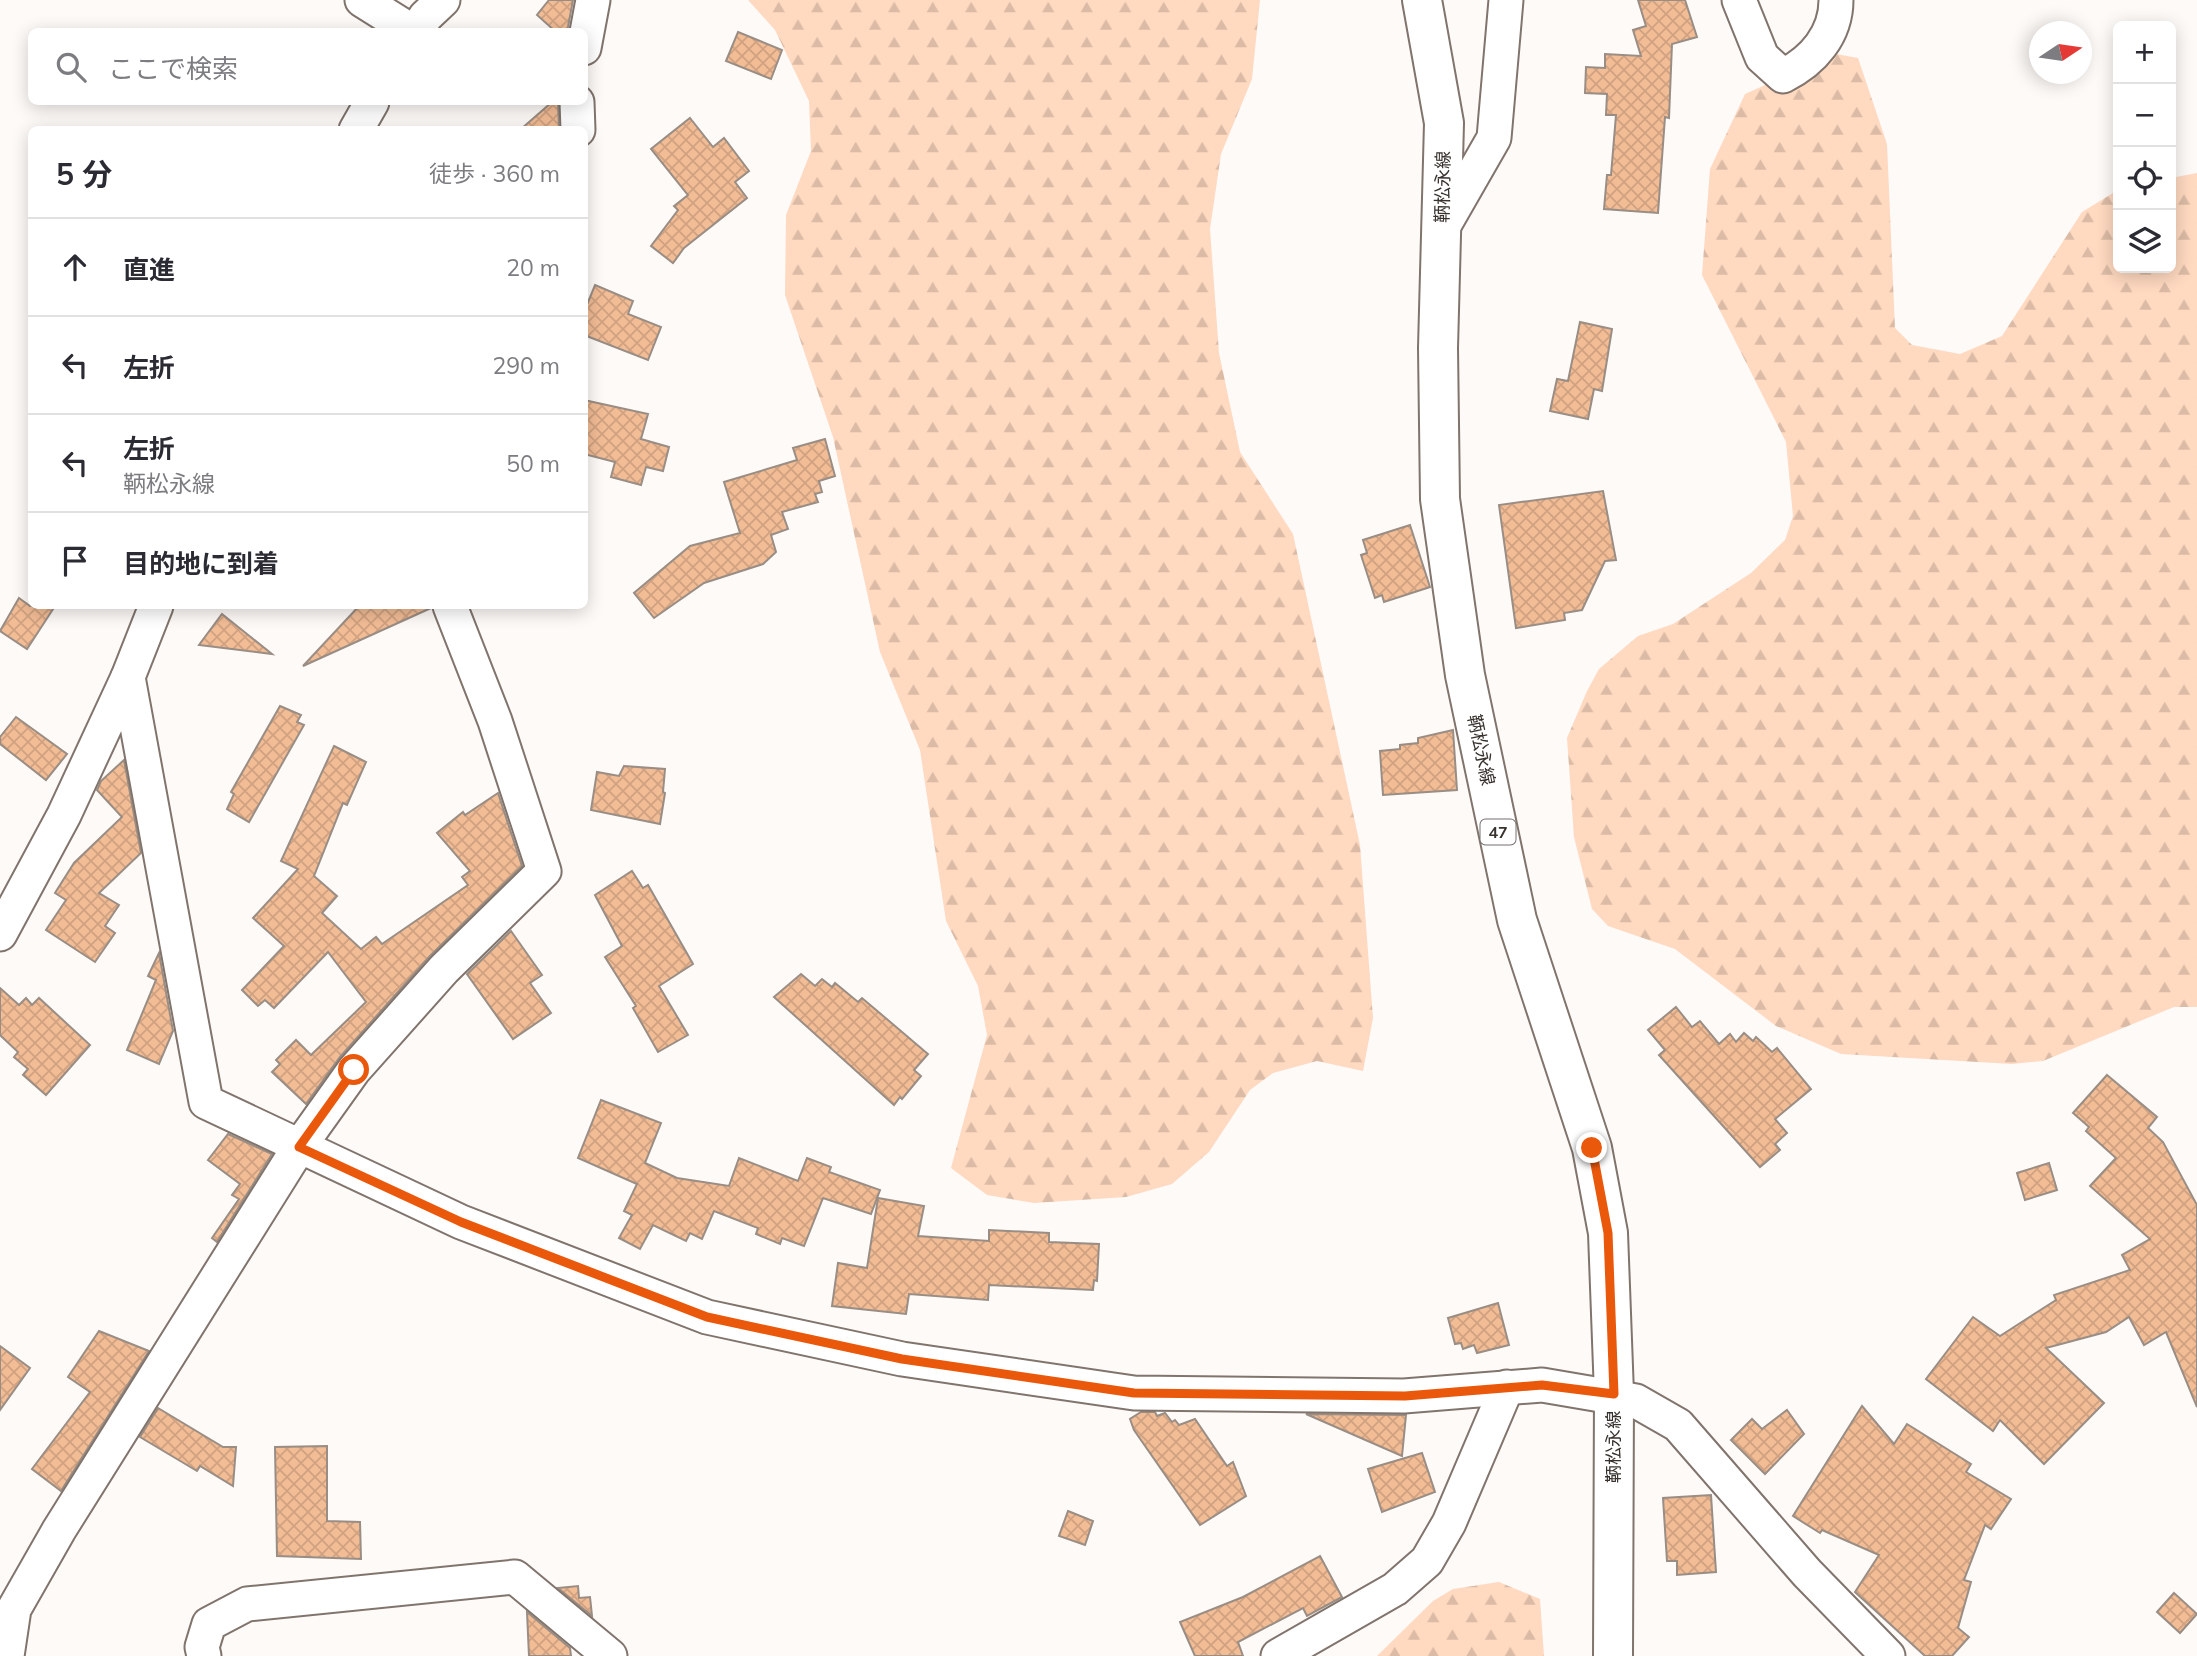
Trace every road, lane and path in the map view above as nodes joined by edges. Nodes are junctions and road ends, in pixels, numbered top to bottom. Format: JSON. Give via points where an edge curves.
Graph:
{"nodes":[{"id":1,"x":362,"y":0,"type":"edge"},
{"id":2,"x":443,"y":0,"type":"edge"},
{"id":3,"x":593,"y":0,"type":"edge"},
{"id":4,"x":1422,"y":0,"type":"edge"},
{"id":5,"x":1506,"y":0,"type":"edge"},
{"id":6,"x":1739,"y":0,"type":"edge"},
{"id":7,"x":1836,"y":0,"type":"edge"},
{"id":8,"x":408,"y":28,"type":"edge"},
{"id":9,"x":418,"y":28,"type":"edge"},
{"id":10,"x":588,"y":28,"type":"edge"},
{"id":11,"x":370,"y":105,"type":"edge"},
{"id":12,"x":577,"y":105,"type":"edge"},
{"id":13,"x":358,"y":126,"type":"edge"},
{"id":14,"x":578,"y":126,"type":"edge"},
{"id":15,"x":1443,"y":228,"type":"junction"},
{"id":16,"x":155,"y":609,"type":"edge"},
{"id":17,"x":451,"y":609,"type":"edge"},
{"id":18,"x":128,"y":677,"type":"junction"},
{"id":19,"x":0,"y":934,"type":"edge"},
{"id":20,"x":299,"y":1147,"type":"junction"},
{"id":21,"x":1507,"y":1387,"type":"junction"},
{"id":22,"x":1614,"y":1394,"type":"junction"},
{"id":23,"x":7,"y":1656,"type":"edge"},
{"id":24,"x":204,"y":1656,"type":"edge"},
{"id":25,"x":610,"y":1656,"type":"edge"},
{"id":26,"x":1278,"y":1656,"type":"edge"},
{"id":27,"x":1613,"y":1656,"type":"edge"},
{"id":28,"x":1888,"y":1656,"type":"edge"}],
"edges":[{"from":1,"to":8,"type":"street"},
{"from":2,"to":9,"type":"street"},
{"from":3,"to":10,"type":"street"},
{"from":4,"to":15,"type":"main road","name":"鞆松永線","number":"47","via":[[1444,123]]},
{"from":5,"to":15,"type":"street","via":[[1494,138]]},
{"from":6,"to":7,"type":"street","via":[[1762,57],[1783,76],[1803,65],[1825,41],[1836,14]]},
{"from":11,"to":13,"type":"street"},
{"from":12,"to":14,"type":"street"},
{"from":15,"to":22,"type":"main road","name":"鞆松永線","number":"47","via":[[1438,348],[1440,499],[1465,675],[1517,920],[1592,1148],[1608,1233]]},
{"from":16,"to":18,"type":"street"},
{"from":17,"to":20,"type":"street","via":[[495,721],[544,871],[435,979],[354,1070]]},
{"from":18,"to":19,"type":"street","via":[[64,815]]},
{"from":18,"to":20,"type":"street","via":[[206,1102]]},
{"from":20,"to":21,"type":"street","via":[[461,1222],[707,1317],[902,1359],[1134,1393],[1405,1396]]},
{"from":20,"to":23,"type":"street","via":[[59,1530],[14,1609]]},
{"from":21,"to":22,"type":"street","via":[[1542,1385]]},
{"from":21,"to":26,"type":"street","via":[[1449,1523],[1427,1561],[1395,1589]]},
{"from":22,"to":27,"type":"main road","name":"鞆松永線","number":"47"},
{"from":22,"to":28,"type":"street","via":[[1678,1424],[1807,1573]]},
{"from":24,"to":25,"type":"street","via":[[209,1624],[247,1604],[515,1577]]}]}
